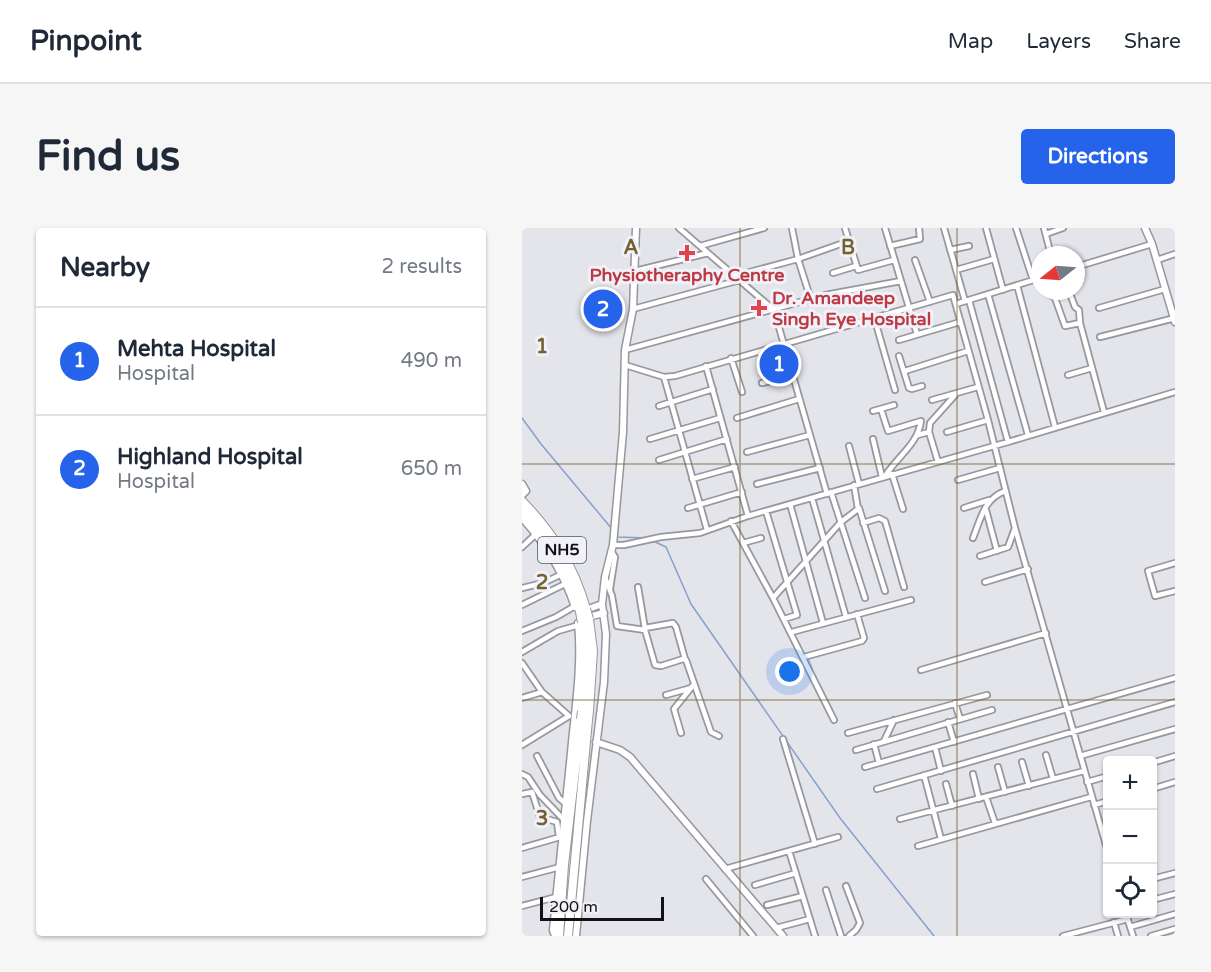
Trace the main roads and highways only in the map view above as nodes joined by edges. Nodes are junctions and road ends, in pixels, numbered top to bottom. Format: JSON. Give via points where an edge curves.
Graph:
{"nodes":[{"id":1,"x":522,"y":501,"type":"edge"},
{"id":2,"x":522,"y":511,"type":"edge"},
{"id":3,"x":581,"y":616,"type":"junction"},
{"id":4,"x":581,"y":716,"type":"junction"},
{"id":5,"x":557,"y":936,"type":"edge"},
{"id":6,"x":568,"y":936,"type":"edge"}],
"edges":[{"from":1,"to":3,"type":"highway","number":"NH5","via":[[554,536],[568,561],[579,583]]},
{"from":2,"to":3,"type":"highway","number":"NH5","via":[[562,563]]},
{"from":3,"to":4,"type":"highway","number":"NH5","via":[[592,651]]},
{"from":4,"to":5,"type":"highway","number":"NH5","via":[[561,866]]},
{"from":4,"to":6,"type":"highway","number":"NH5"}]}
